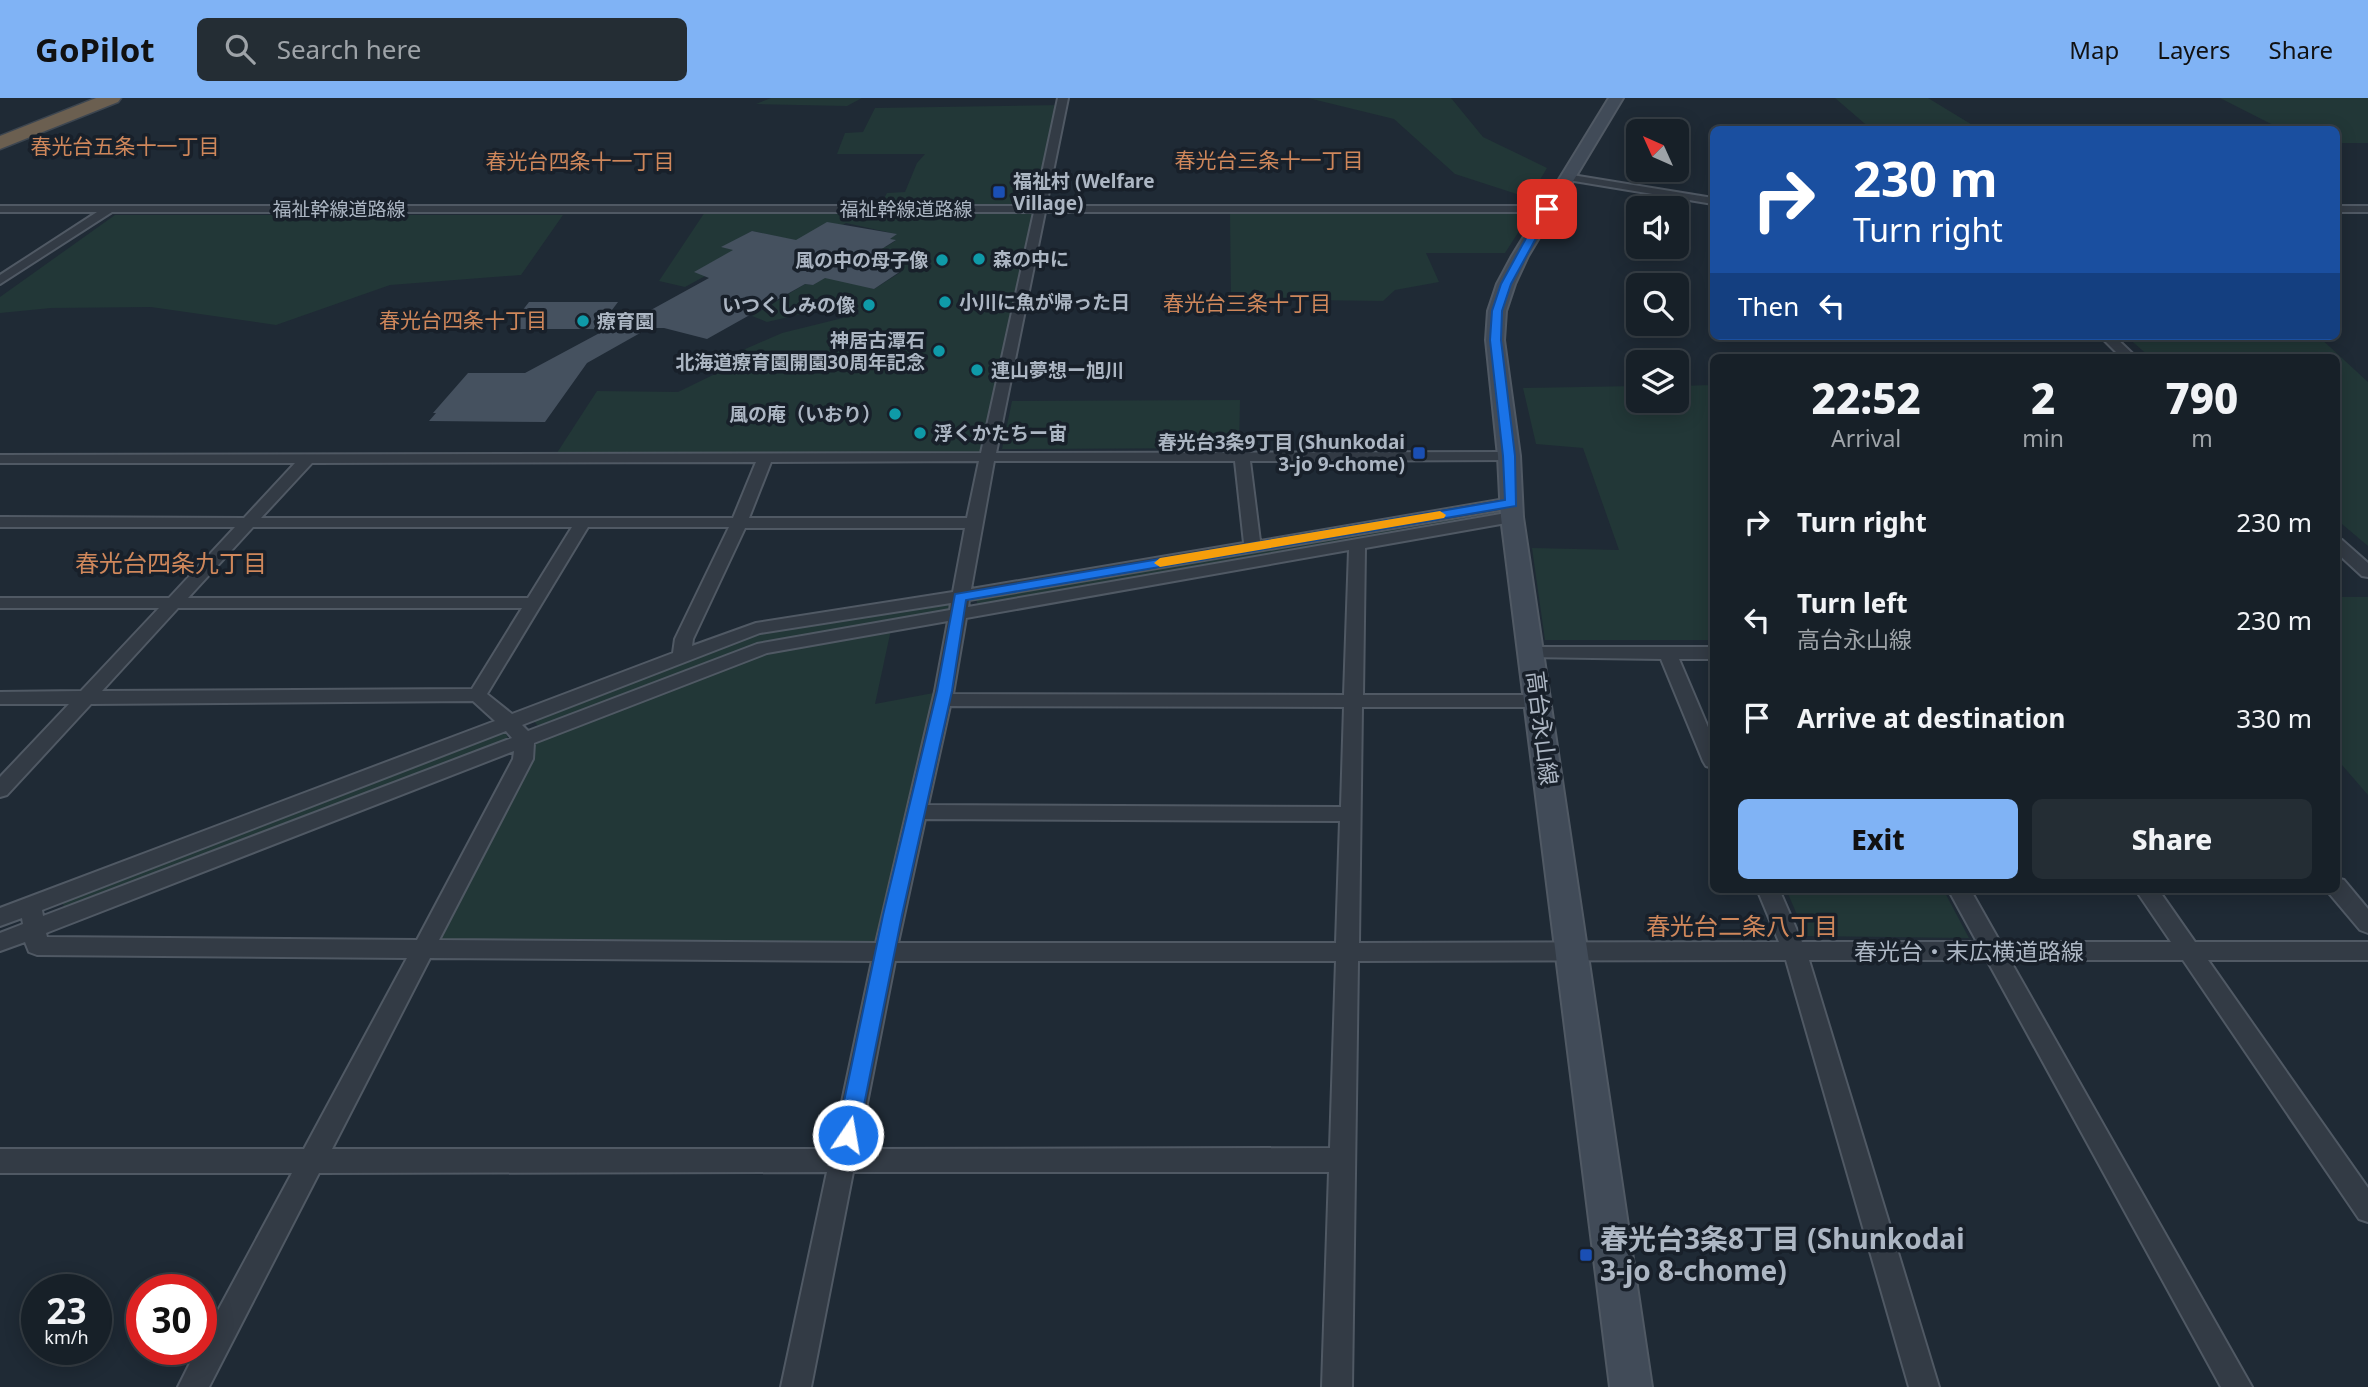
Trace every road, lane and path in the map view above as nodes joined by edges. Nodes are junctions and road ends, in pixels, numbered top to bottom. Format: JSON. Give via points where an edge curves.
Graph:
{"nodes":[{"id":1,"x":112,"y":98,"type":"edge"},
{"id":2,"x":1063,"y":98,"type":"edge"},
{"id":3,"x":1616,"y":98,"type":"edge"},
{"id":4,"x":0,"y":144,"type":"edge"},
{"id":5,"x":1566,"y":177,"type":"junction"},
{"id":6,"x":1710,"y":201,"type":"edge"},
{"id":7,"x":0,"y":209,"type":"edge"},
{"id":8,"x":108,"y":209,"type":"junction"},
{"id":9,"x":1038,"y":209,"type":"junction"},
{"id":10,"x":1547,"y":209,"type":"junction"},
{"id":11,"x":2340,"y":209,"type":"edge"},
{"id":12,"x":2368,"y":209,"type":"edge"},
{"id":13,"x":0,"y":280,"type":"edge"},
{"id":14,"x":2110,"y":340,"type":"edge"},
{"id":15,"x":2126,"y":354,"type":"edge"},
{"id":16,"x":1242,"y":456,"type":"junction"},
{"id":17,"x":1509,"y":456,"type":"junction"},
{"id":18,"x":8,"y":459,"type":"edge"},
{"id":19,"x":307,"y":459,"type":"junction"},
{"id":20,"x":765,"y":459,"type":"junction"},
{"id":21,"x":989,"y":459,"type":"junction"},
{"id":22,"x":0,"y":471,"type":"edge"},
{"id":23,"x":1511,"y":510,"type":"junction"},
{"id":24,"x":248,"y":522,"type":"junction"},
{"id":25,"x":0,"y":523,"type":"edge"},
{"id":26,"x":583,"y":523,"type":"junction"},
{"id":27,"x":739,"y":523,"type":"junction"},
{"id":28,"x":974,"y":523,"type":"junction"},
{"id":29,"x":1357,"y":544,"type":"junction"},
{"id":30,"x":1253,"y":547,"type":"junction"},
{"id":31,"x":2340,"y":547,"type":"edge"},
{"id":32,"x":2368,"y":572,"type":"edge"},
{"id":33,"x":0,"y":603,"type":"edge"},
{"id":34,"x":173,"y":603,"type":"junction"},
{"id":35,"x":535,"y":603,"type":"junction"},
{"id":36,"x":958,"y":606,"type":"junction"},
{"id":37,"x":1532,"y":653,"type":"junction"},
{"id":38,"x":1710,"y":653,"type":"edge"},
{"id":39,"x":1668,"y":654,"type":"junction"},
{"id":40,"x":682,"y":656,"type":"junction"},
{"id":41,"x":477,"y":695,"type":"junction"},
{"id":42,"x":0,"y":698,"type":"edge"},
{"id":43,"x":84,"y":698,"type":"junction"},
{"id":44,"x":942,"y":700,"type":"junction"},
{"id":45,"x":1353,"y":700,"type":"junction"},
{"id":46,"x":1538,"y":701,"type":"junction"},
{"id":47,"x":518,"y":732,"type":"junction"},
{"id":48,"x":1710,"y":754,"type":"edge"},
{"id":49,"x":0,"y":790,"type":"edge"},
{"id":50,"x":918,"y":812,"type":"junction"},
{"id":51,"x":1351,"y":814,"type":"junction"},
{"id":52,"x":2340,"y":891,"type":"edge"},
{"id":53,"x":1770,"y":893,"type":"edge"},
{"id":54,"x":1961,"y":893,"type":"edge"},
{"id":55,"x":2149,"y":893,"type":"edge"},
{"id":56,"x":31,"y":905,"type":"junction"},
{"id":57,"x":0,"y":917,"type":"edge"},
{"id":58,"x":2368,"y":924,"type":"edge"},
{"id":59,"x":34,"y":929,"type":"junction"},
{"id":60,"x":0,"y":942,"type":"edge"},
{"id":61,"x":421,"y":950,"type":"junction"},
{"id":62,"x":1346,"y":950,"type":"junction"},
{"id":63,"x":1570,"y":951,"type":"junction"},
{"id":64,"x":2368,"y":951,"type":"edge"},
{"id":65,"x":886,"y":952,"type":"junction"},
{"id":66,"x":1994,"y":952,"type":"junction"},
{"id":67,"x":2189,"y":952,"type":"junction"},
{"id":68,"x":1795,"y":953,"type":"junction"},
{"id":69,"x":1342,"y":1160,"type":"junction"},
{"id":70,"x":0,"y":1161,"type":"edge"},
{"id":71,"x":842,"y":1161,"type":"junction"},
{"id":72,"x":312,"y":1162,"type":"junction"},
{"id":73,"x":2368,"y":1210,"type":"edge"},
{"id":74,"x":193,"y":1387,"type":"edge"},
{"id":75,"x":796,"y":1387,"type":"edge"},
{"id":76,"x":1337,"y":1387,"type":"edge"},
{"id":77,"x":1631,"y":1387,"type":"edge"},
{"id":78,"x":1924,"y":1387,"type":"edge"},
{"id":79,"x":2237,"y":1387,"type":"edge"}],
"edges":[{"from":1,"to":4,"type":"highway"},
{"from":2,"to":9,"type":"street"},
{"from":3,"to":5,"type":"street","name":"高台永山線"},
{"from":5,"to":6,"type":"street"},
{"from":5,"to":10,"type":"street","name":"高台永山線"},
{"from":7,"to":8,"type":"street","name":"福祉幹線道路線"},
{"from":8,"to":9,"type":"street","name":"福祉幹線道路線"},
{"from":8,"to":13,"type":"street"},
{"from":9,"to":10,"type":"street","name":"福祉幹線道路線"},
{"from":9,"to":21,"type":"street"},
{"from":10,"to":17,"type":"street","name":"高台永山線","via":[[1506,284],[1497,311],[1495,340]]},
{"from":11,"to":12,"type":"street"},
{"from":14,"to":15,"type":"street"},
{"from":16,"to":17,"type":"street"},
{"from":16,"to":21,"type":"street"},
{"from":16,"to":30,"type":"street"},
{"from":17,"to":23,"type":"street","name":"高台永山線"},
{"from":18,"to":19,"type":"street"},
{"from":18,"to":22,"type":"street"},
{"from":19,"to":20,"type":"street"},
{"from":19,"to":24,"type":"street"},
{"from":20,"to":21,"type":"street"},
{"from":20,"to":27,"type":"street"},
{"from":21,"to":28,"type":"street"},
{"from":23,"to":29,"type":"street"},
{"from":23,"to":30,"type":"street"},
{"from":23,"to":37,"type":"street","name":"高台永山線"},
{"from":24,"to":25,"type":"street"},
{"from":24,"to":26,"type":"street"},
{"from":24,"to":34,"type":"street"},
{"from":26,"to":27,"type":"street"},
{"from":26,"to":35,"type":"street"},
{"from":27,"to":28,"type":"street"},
{"from":27,"to":40,"type":"street","via":[[684,639]]},
{"from":28,"to":36,"type":"street"},
{"from":29,"to":36,"type":"street"},
{"from":29,"to":45,"type":"street"},
{"from":30,"to":36,"type":"street"},
{"from":31,"to":32,"type":"street"},
{"from":33,"to":34,"type":"street"},
{"from":34,"to":35,"type":"street"},
{"from":34,"to":43,"type":"street"},
{"from":35,"to":41,"type":"street"},
{"from":36,"to":40,"type":"street","via":[[756,628]]},
{"from":36,"to":44,"type":"street"},
{"from":36,"to":47,"type":"street","via":[[763,648]]},
{"from":37,"to":39,"type":"street"},
{"from":37,"to":46,"type":"street","name":"高台永山線"},
{"from":38,"to":39,"type":"street"},
{"from":39,"to":48,"type":"street"},
{"from":40,"to":47,"type":"street"},
{"from":41,"to":43,"type":"street"},
{"from":41,"to":47,"type":"street"},
{"from":42,"to":43,"type":"street"},
{"from":43,"to":49,"type":"street"},
{"from":44,"to":45,"type":"street"},
{"from":44,"to":50,"type":"street"},
{"from":45,"to":46,"type":"street"},
{"from":45,"to":51,"type":"street"},
{"from":46,"to":63,"type":"street","name":"高台永山線"},
{"from":47,"to":56,"type":"street"},
{"from":47,"to":59,"type":"street"},
{"from":47,"to":61,"type":"street","via":[[523,758]]},
{"from":50,"to":51,"type":"street"},
{"from":50,"to":65,"type":"street"},
{"from":51,"to":62,"type":"street"},
{"from":52,"to":58,"type":"street"},
{"from":53,"to":68,"type":"street"},
{"from":54,"to":66,"type":"street"},
{"from":55,"to":67,"type":"street"},
{"from":56,"to":57,"type":"street"},
{"from":56,"to":59,"type":"street"},
{"from":59,"to":60,"type":"street"},
{"from":59,"to":61,"type":"street","name":"春光台・末広横道路線","via":[[37,946]]},
{"from":61,"to":65,"type":"street","name":"春光台・末広横道路線"},
{"from":61,"to":72,"type":"street"},
{"from":62,"to":63,"type":"street","name":"春光台・末広横道路線"},
{"from":62,"to":65,"type":"street","name":"春光台・末広横道路線"},
{"from":62,"to":69,"type":"street"},
{"from":63,"to":68,"type":"street","name":"春光台・末広横道路線"},
{"from":63,"to":77,"type":"street","name":"高台永山線"},
{"from":64,"to":67,"type":"street","name":"春光台・末広横道路線"},
{"from":65,"to":71,"type":"street"},
{"from":66,"to":67,"type":"street","name":"春光台・末広横道路線"},
{"from":66,"to":68,"type":"street","name":"春光台・末広横道路線"},
{"from":66,"to":79,"type":"street"},
{"from":67,"to":73,"type":"street"},
{"from":68,"to":78,"type":"street"},
{"from":69,"to":71,"type":"street"},
{"from":69,"to":76,"type":"street"},
{"from":70,"to":72,"type":"street"},
{"from":71,"to":72,"type":"street"},
{"from":71,"to":75,"type":"street"},
{"from":72,"to":74,"type":"street"}]}
